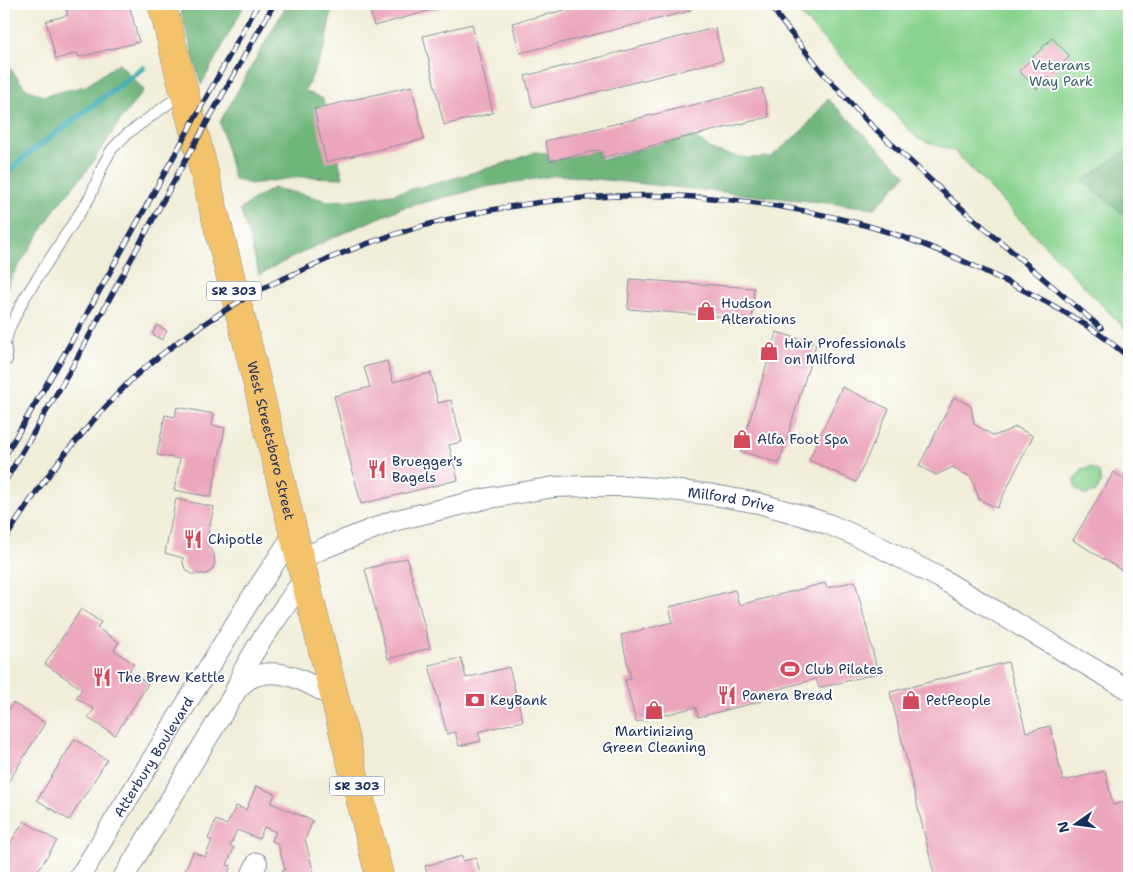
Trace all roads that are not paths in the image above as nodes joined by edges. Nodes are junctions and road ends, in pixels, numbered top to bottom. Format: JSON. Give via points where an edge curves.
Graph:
{"nodes":[{"id":1,"x":162,"y":4,"type":"edge"},
{"id":2,"x":184,"y":92,"type":"junction"},
{"id":3,"x":7,"y":360,"type":"dead end"},
{"id":4,"x":299,"y":558,"type":"junction"},
{"id":5,"x":1129,"y":690,"type":"edge"},
{"id":6,"x":234,"y":694,"type":"junction"},
{"id":7,"x":335,"y":698,"type":"junction"},
{"id":8,"x":79,"y":878,"type":"edge"},
{"id":9,"x":124,"y":878,"type":"edge"},
{"id":10,"x":380,"y":878,"type":"edge"}],
"edges":[{"from":1,"to":2,"type":"main road","name":"West Streetsboro Street","number":"SR 303"},
{"from":2,"to":3,"type":"lane","via":[[126,134],[112,149],[90,197],[25,297],[10,327],[5,343]]},
{"from":2,"to":4,"type":"main road","name":"West Streetsboro Street","number":"SR 303"},
{"from":4,"to":5,"type":"street","name":"Milford Drive","via":[[393,521],[484,499],[554,487],[626,486],[729,498],[804,516],[868,541],[940,578]]},
{"from":4,"to":6,"type":"street"},
{"from":4,"to":7,"type":"main road","name":"West Streetsboro Street","number":"SR 303"},
{"from":4,"to":8,"type":"street","name":"Atterbury Boulevard","via":[[252,597]]},
{"from":6,"to":7,"type":"street","via":[[249,679],[268,673],[295,677]]},
{"from":6,"to":9,"type":"street"},
{"from":7,"to":10,"type":"main road","name":"West Streetsboro Street","number":"SR 303"}]}
